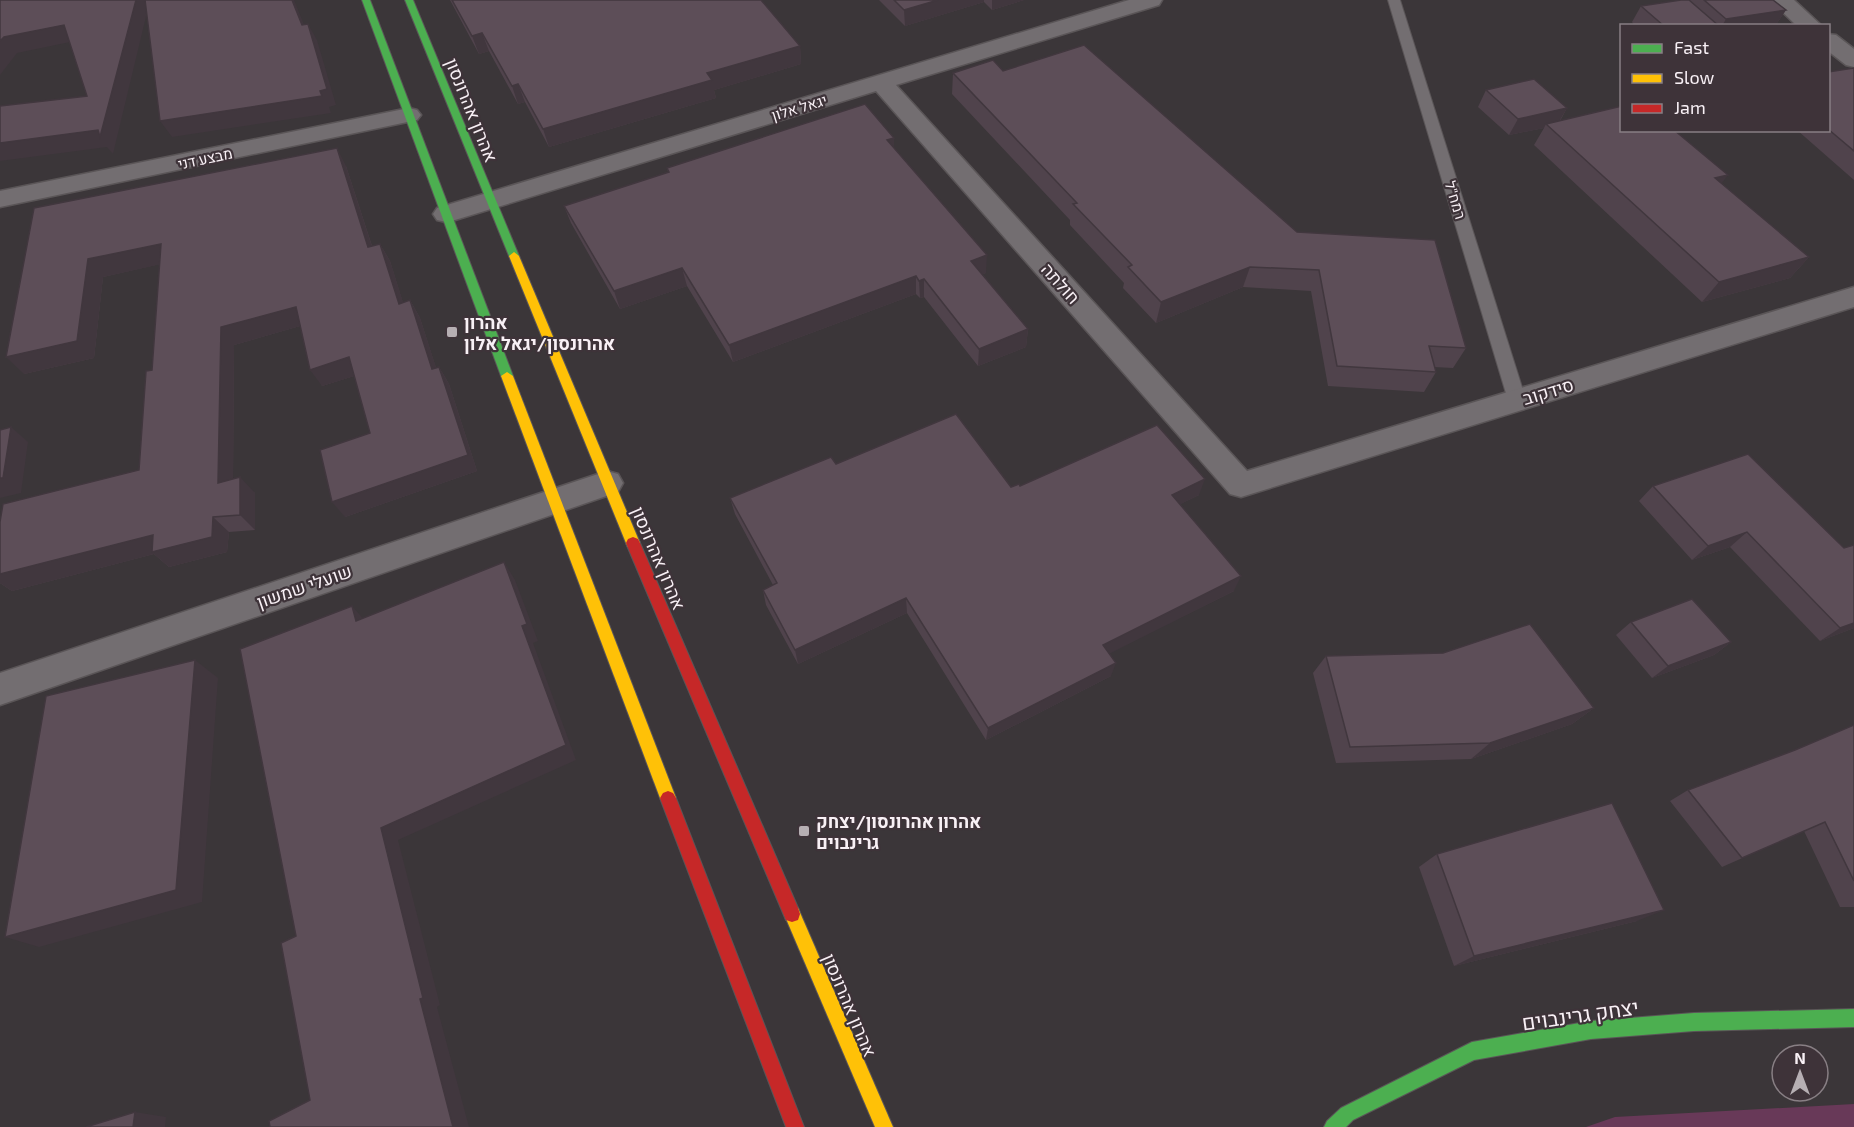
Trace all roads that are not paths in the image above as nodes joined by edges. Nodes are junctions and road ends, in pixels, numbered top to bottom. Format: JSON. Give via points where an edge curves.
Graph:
{"nodes":[{"id":1,"x":366,"y":0,"type":"edge"},
{"id":2,"x":409,"y":0,"type":"edge"},
{"id":3,"x":1151,"y":0,"type":"edge"},
{"id":4,"x":1394,"y":0,"type":"edge"},
{"id":5,"x":1781,"y":0,"type":"edge"},
{"id":6,"x":1809,"y":24,"type":"edge"},
{"id":7,"x":1830,"y":42,"type":"edge"},
{"id":8,"x":1854,"y":60,"type":"edge"},
{"id":9,"x":881,"y":82,"type":"junction"},
{"id":10,"x":409,"y":115,"type":"junction"},
{"id":11,"x":0,"y":199,"type":"edge"},
{"id":12,"x":489,"y":201,"type":"junction"},
{"id":13,"x":446,"y":214,"type":"junction"},
{"id":14,"x":1854,"y":297,"type":"edge"},
{"id":15,"x":1517,"y":400,"type":"junction"},
{"id":16,"x":607,"y":483,"type":"junction"},
{"id":17,"x":1242,"y":485,"type":"joint"},
{"id":18,"x":554,"y":502,"type":"junction"},
{"id":19,"x":0,"y":689,"type":"edge"},
{"id":20,"x":1854,"y":1018,"type":"edge"},
{"id":21,"x":795,"y":1127,"type":"edge"},
{"id":22,"x":884,"y":1127,"type":"edge"},
{"id":23,"x":1333,"y":1127,"type":"edge"}],
"edges":[{"from":1,"to":10,"type":"street"},
{"from":2,"to":12,"type":"street","name":"אהרון אהרונסון"},
{"from":3,"to":9,"type":"street","name":"יגאל אלון"},
{"from":4,"to":15,"type":"lane","name":"רמח\"ל"},
{"from":5,"to":6,"type":"street"},
{"from":7,"to":8,"type":"street"},
{"from":9,"to":12,"type":"street","name":"יגאל אלון"},
{"from":9,"to":17,"type":"street","name":"חולתה"},
{"from":10,"to":11,"type":"street","name":"מבצע דני"},
{"from":10,"to":13,"type":"street"},
{"from":12,"to":13,"type":"street","name":"יגאל אלון"},
{"from":12,"to":16,"type":"street","name":"אהרון אהרונסון"},
{"from":13,"to":18,"type":"street"},
{"from":14,"to":15,"type":"street","name":"סידקוב"},
{"from":15,"to":17,"type":"street","name":"סידקוב"},
{"from":16,"to":18,"type":"street","name":"שועלי שמשון"},
{"from":16,"to":22,"type":"street","name":"אהרון אהרונסון"},
{"from":18,"to":19,"type":"street","name":"שועלי שמשון"},
{"from":18,"to":21,"type":"street"},
{"from":20,"to":23,"type":"street","name":"יצחק גרינבוים","via":[[1694,1022],[1591,1030],[1472,1051],[1347,1114]]}]}
